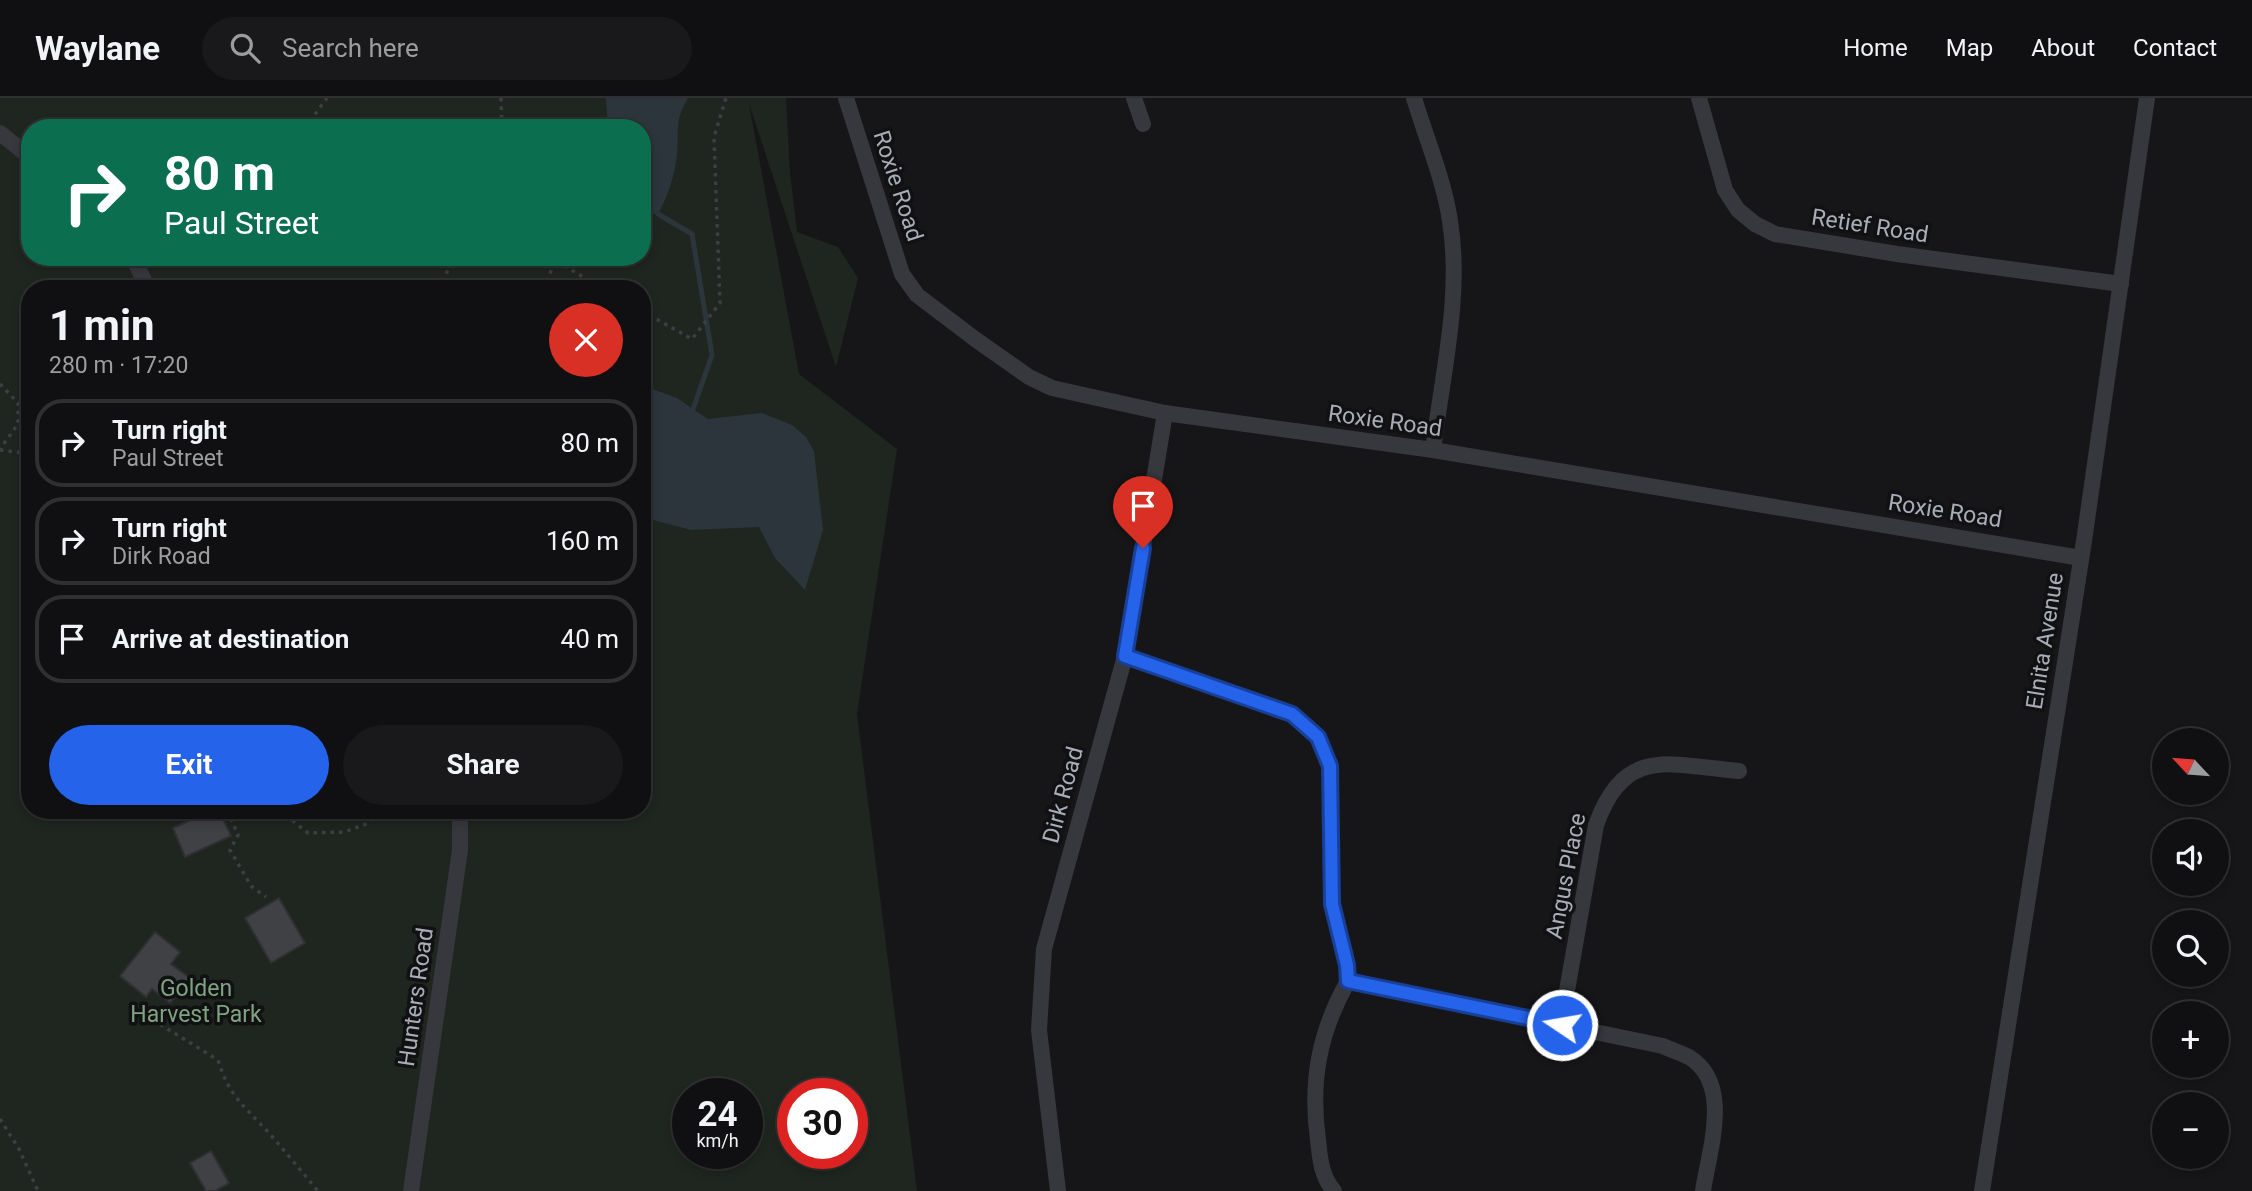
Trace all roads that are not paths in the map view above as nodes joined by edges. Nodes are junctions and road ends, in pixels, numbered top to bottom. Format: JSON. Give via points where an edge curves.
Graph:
{"nodes":[{"id":1,"x":846,"y":98,"type":"edge"},
{"id":2,"x":1134,"y":98,"type":"edge"},
{"id":3,"x":1414,"y":98,"type":"edge"},
{"id":4,"x":1699,"y":98,"type":"edge"},
{"id":5,"x":2147,"y":98,"type":"edge"},
{"id":6,"x":1143,"y":124,"type":"dead end"},
{"id":7,"x":0,"y":133,"type":"edge"},
{"id":8,"x":21,"y":150,"type":"edge"},
{"id":9,"x":2121,"y":284,"type":"junction"},
{"id":10,"x":1165,"y":413,"type":"junction"},
{"id":11,"x":1433,"y":450,"type":"junction"},
{"id":12,"x":2081,"y":558,"type":"junction"},
{"id":13,"x":1125,"y":656,"type":"junction"},
{"id":14,"x":1739,"y":771,"type":"dead end"},
{"id":15,"x":460,"y":819,"type":"edge"},
{"id":16,"x":1348,"y":981,"type":"junction"},
{"id":17,"x":1562,"y":1025,"type":"junction"},
{"id":18,"x":411,"y":1191,"type":"edge"},
{"id":19,"x":1058,"y":1191,"type":"edge"},
{"id":20,"x":1334,"y":1191,"type":"edge"},
{"id":21,"x":1703,"y":1191,"type":"edge"},
{"id":22,"x":1982,"y":1191,"type":"edge"}],
"edges":[{"from":1,"to":10,"type":"street","name":"Roxie Road","via":[[902,274],[917,295],[1029,377],[1052,388]]},
{"from":2,"to":6,"type":"street"},
{"from":3,"to":11,"type":"street","via":[[1450,220],[1452,251],[1453,293]]},
{"from":4,"to":9,"type":"street","name":"Retief Road","via":[[1725,190],[1738,210],[1765,229],[1844,246]]},
{"from":5,"to":9,"type":"street","name":"Elnita Avenue"},
{"from":7,"to":8,"type":"street"},
{"from":9,"to":12,"type":"street","name":"Elnita Avenue"},
{"from":10,"to":11,"type":"street","name":"Roxie Road"},
{"from":10,"to":13,"type":"street","name":"Dirk Road"},
{"from":11,"to":12,"type":"street","name":"Roxie Road"},
{"from":12,"to":22,"type":"street","name":"Elnita Avenue"},
{"from":13,"to":16,"type":"street","via":[[1292,714],[1318,737],[1330,766],[1332,904]]},
{"from":13,"to":19,"type":"street","name":"Dirk Road","via":[[1044,949],[1039,1030]]},
{"from":14,"to":17,"type":"street","name":"Angus Place","via":[[1653,764],[1618,782],[1604,802],[1596,825]]},
{"from":15,"to":18,"type":"street","name":"Hunters Road","via":[[460,850]]},
{"from":16,"to":17,"type":"street"},
{"from":16,"to":20,"type":"street","via":[[1326,1024],[1314,1083],[1322,1173]]},
{"from":17,"to":21,"type":"street","via":[[1663,1046],[1690,1058],[1706,1073],[1716,1103]]}]}
